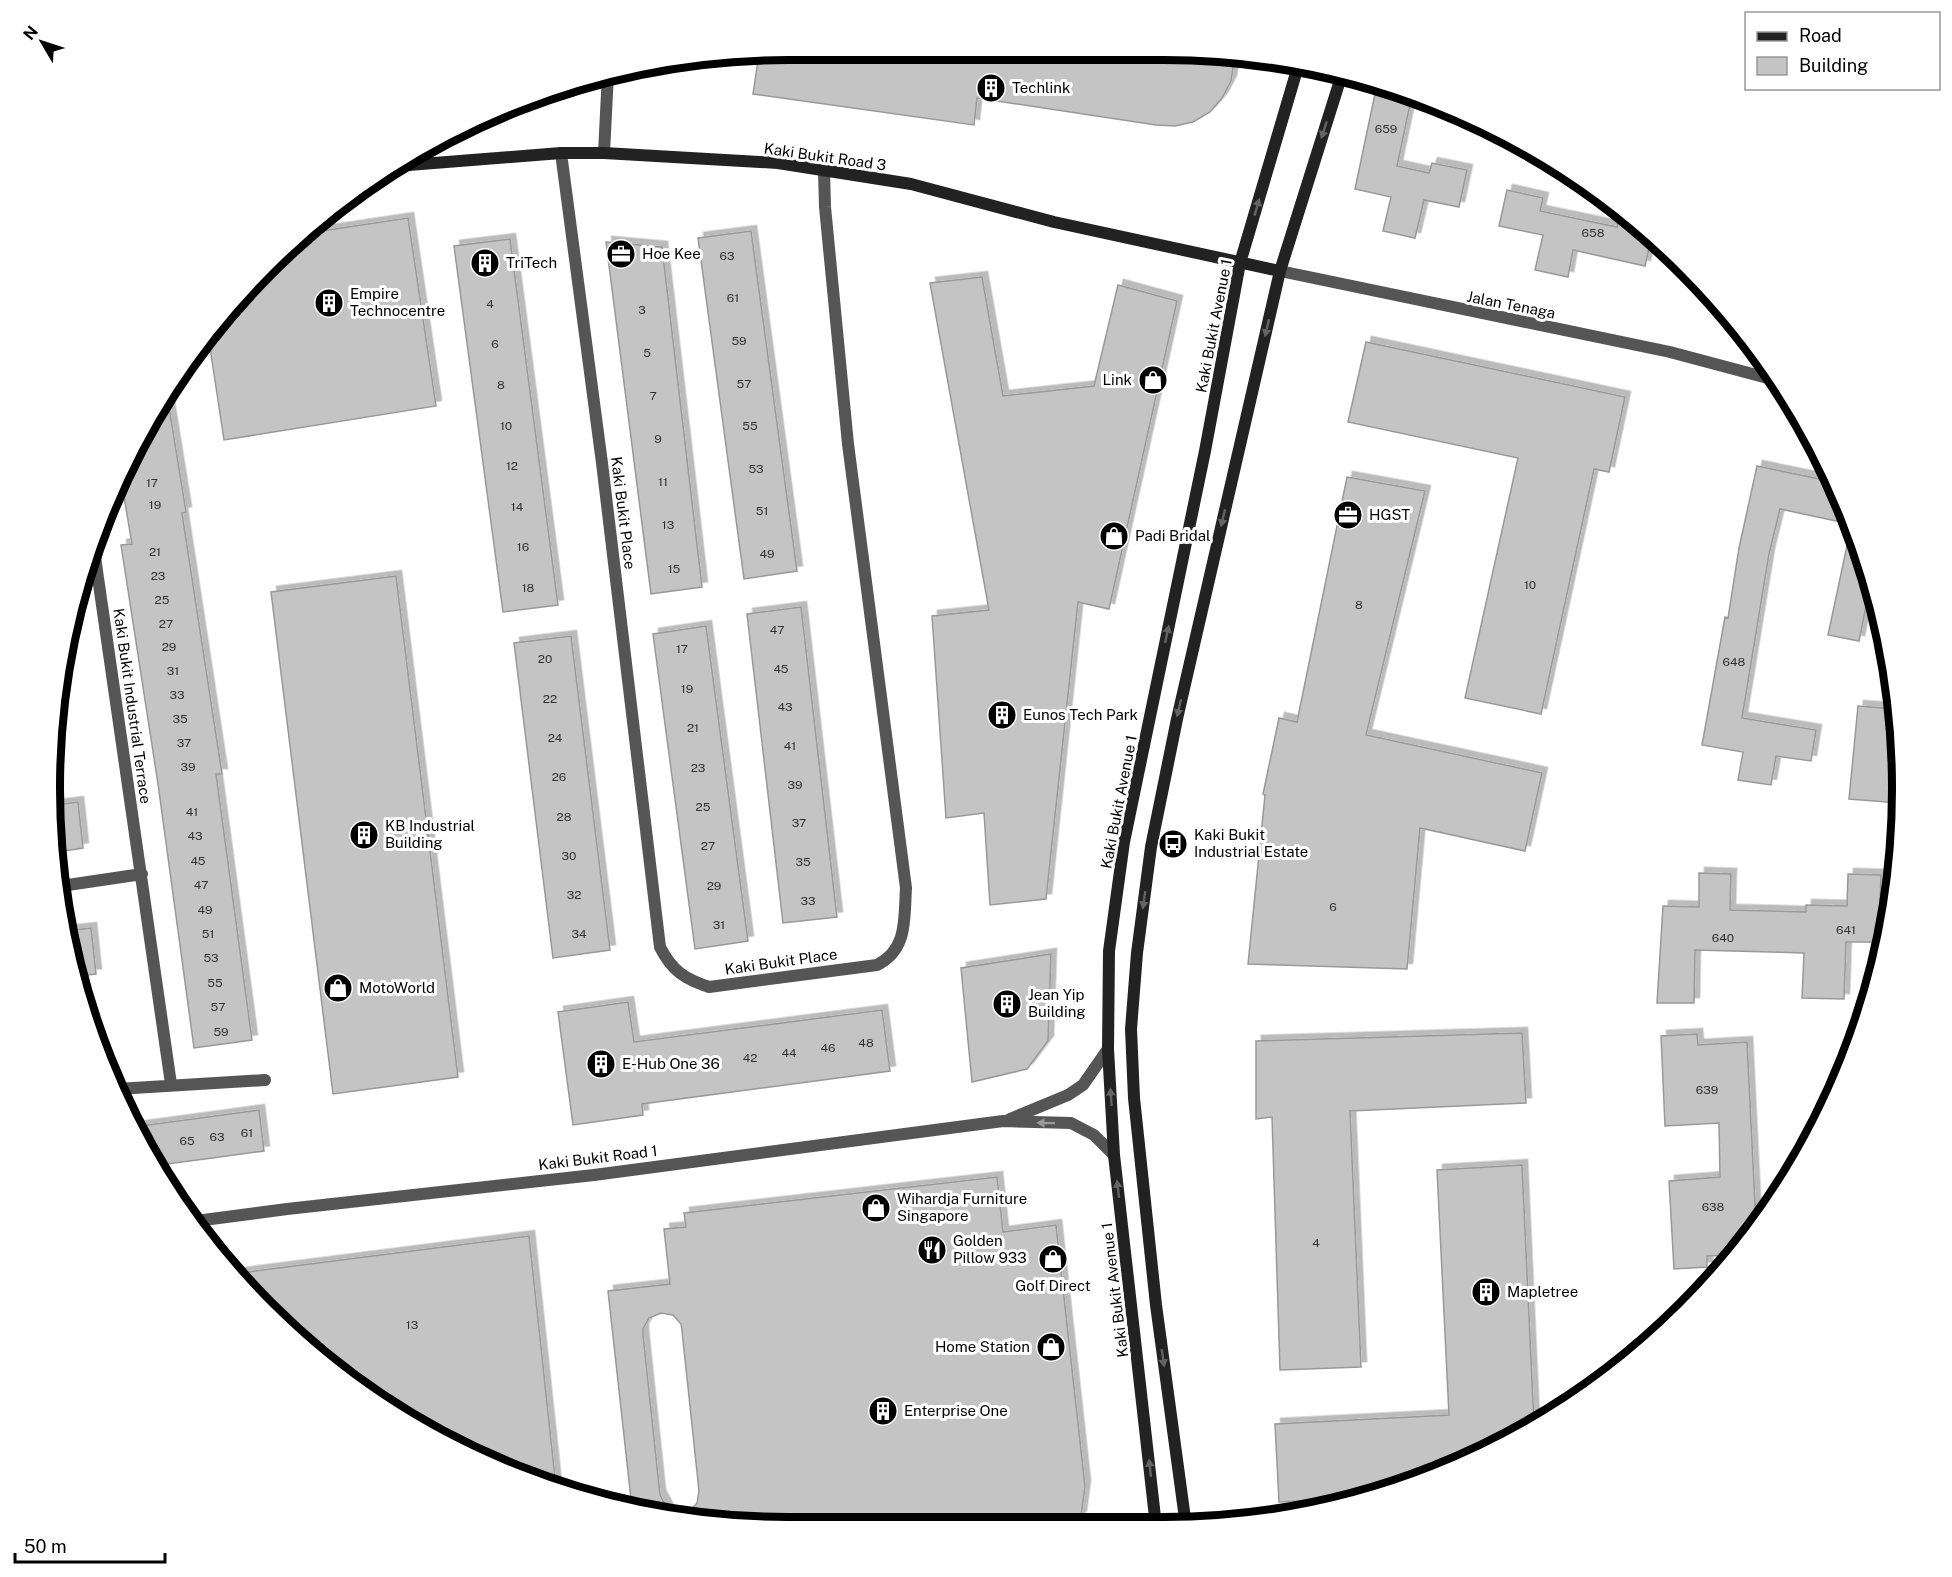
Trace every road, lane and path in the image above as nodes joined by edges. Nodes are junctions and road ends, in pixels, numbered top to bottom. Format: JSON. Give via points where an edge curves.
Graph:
{"nodes":[{"id":1,"x":1296,"y":72,"type":"edge"},
{"id":2,"x":1339,"y":82,"type":"edge"},
{"id":3,"x":607,"y":83,"type":"edge"},
{"id":4,"x":561,"y":153,"type":"junction"},
{"id":5,"x":604,"y":153,"type":"junction"},
{"id":6,"x":413,"y":165,"type":"edge"},
{"id":7,"x":824,"y":171,"type":"junction"},
{"id":8,"x":1240,"y":263,"type":"junction"},
{"id":9,"x":1280,"y":271,"type":"junction"},
{"id":10,"x":1764,"y":377,"type":"edge"},
{"id":11,"x":96,"y":564,"type":"edge"},
{"id":12,"x":142,"y":874,"type":"junction"},
{"id":13,"x":66,"y":885,"type":"edge"},
{"id":14,"x":1108,"y":1049,"type":"junction"},
{"id":15,"x":265,"y":1080,"type":"dead end"},
{"id":16,"x":171,"y":1084,"type":"junction"},
{"id":17,"x":125,"y":1088,"type":"edge"},
{"id":18,"x":1003,"y":1122,"type":"junction"},
{"id":19,"x":1114,"y":1155,"type":"junction"},
{"id":20,"x":202,"y":1220,"type":"edge"},
{"id":21,"x":1185,"y":1516,"type":"edge"},
{"id":22,"x":1155,"y":1517,"type":"edge"}],
"edges":[{"from":8,"to":1,"type":"main road","name":"Kaki Bukit Avenue 1","one_way":true},
{"from":2,"to":9,"type":"main road","one_way":true},
{"from":3,"to":5,"type":"street"},
{"from":4,"to":5,"type":"main road","name":"Kaki Bukit Road 3"},
{"from":4,"to":6,"type":"main road","name":"Kaki Bukit Road 3"},
{"from":4,"to":7,"type":"street","name":"Kaki Bukit Place","via":[[660,947],[678,972],[709,987],[877,965],[896,950],[903,931],[906,888],[848,444]]},
{"from":5,"to":7,"type":"main road","name":"Kaki Bukit Road 3","via":[[778,163]]},
{"from":7,"to":8,"type":"main road","name":"Kaki Bukit Road 3","via":[[911,184],[1054,222]]},
{"from":8,"to":9,"type":"main road","name":"Jalan Tenaga"},
{"from":14,"to":8,"type":"main road","name":"Kaki Bukit Avenue 1","one_way":true,"via":[[1109,951],[1124,842]]},
{"from":9,"to":10,"type":"street","name":"Jalan Tenaga","via":[[1670,352]]},
{"from":9,"to":21,"type":"main road","one_way":true,"via":[[1177,719],[1152,847],[1131,1029],[1134,1098],[1156,1305]]},
{"from":11,"to":12,"type":"street","name":"Kaki Bukit Industrial Terrace"},
{"from":12,"to":13,"type":"street"},
{"from":12,"to":16,"type":"street","name":"Kaki Bukit Industrial Terrace"},
{"from":14,"to":18,"type":"street","name":"Kaki Bukit Road 1","via":[[1083,1085]]},
{"from":19,"to":14,"type":"main road","name":"Kaki Bukit Avenue 1","one_way":true},
{"from":15,"to":16,"type":"street"},
{"from":16,"to":17,"type":"street"},
{"from":19,"to":18,"type":"street","name":"Kaki Bukit Road 1","one_way":true,"via":[[1094,1135],[1071,1123]]},
{"from":18,"to":20,"type":"street","name":"Kaki Bukit Road 1"},
{"from":22,"to":19,"type":"main road","name":"Kaki Bukit Avenue 1","one_way":true}]}
